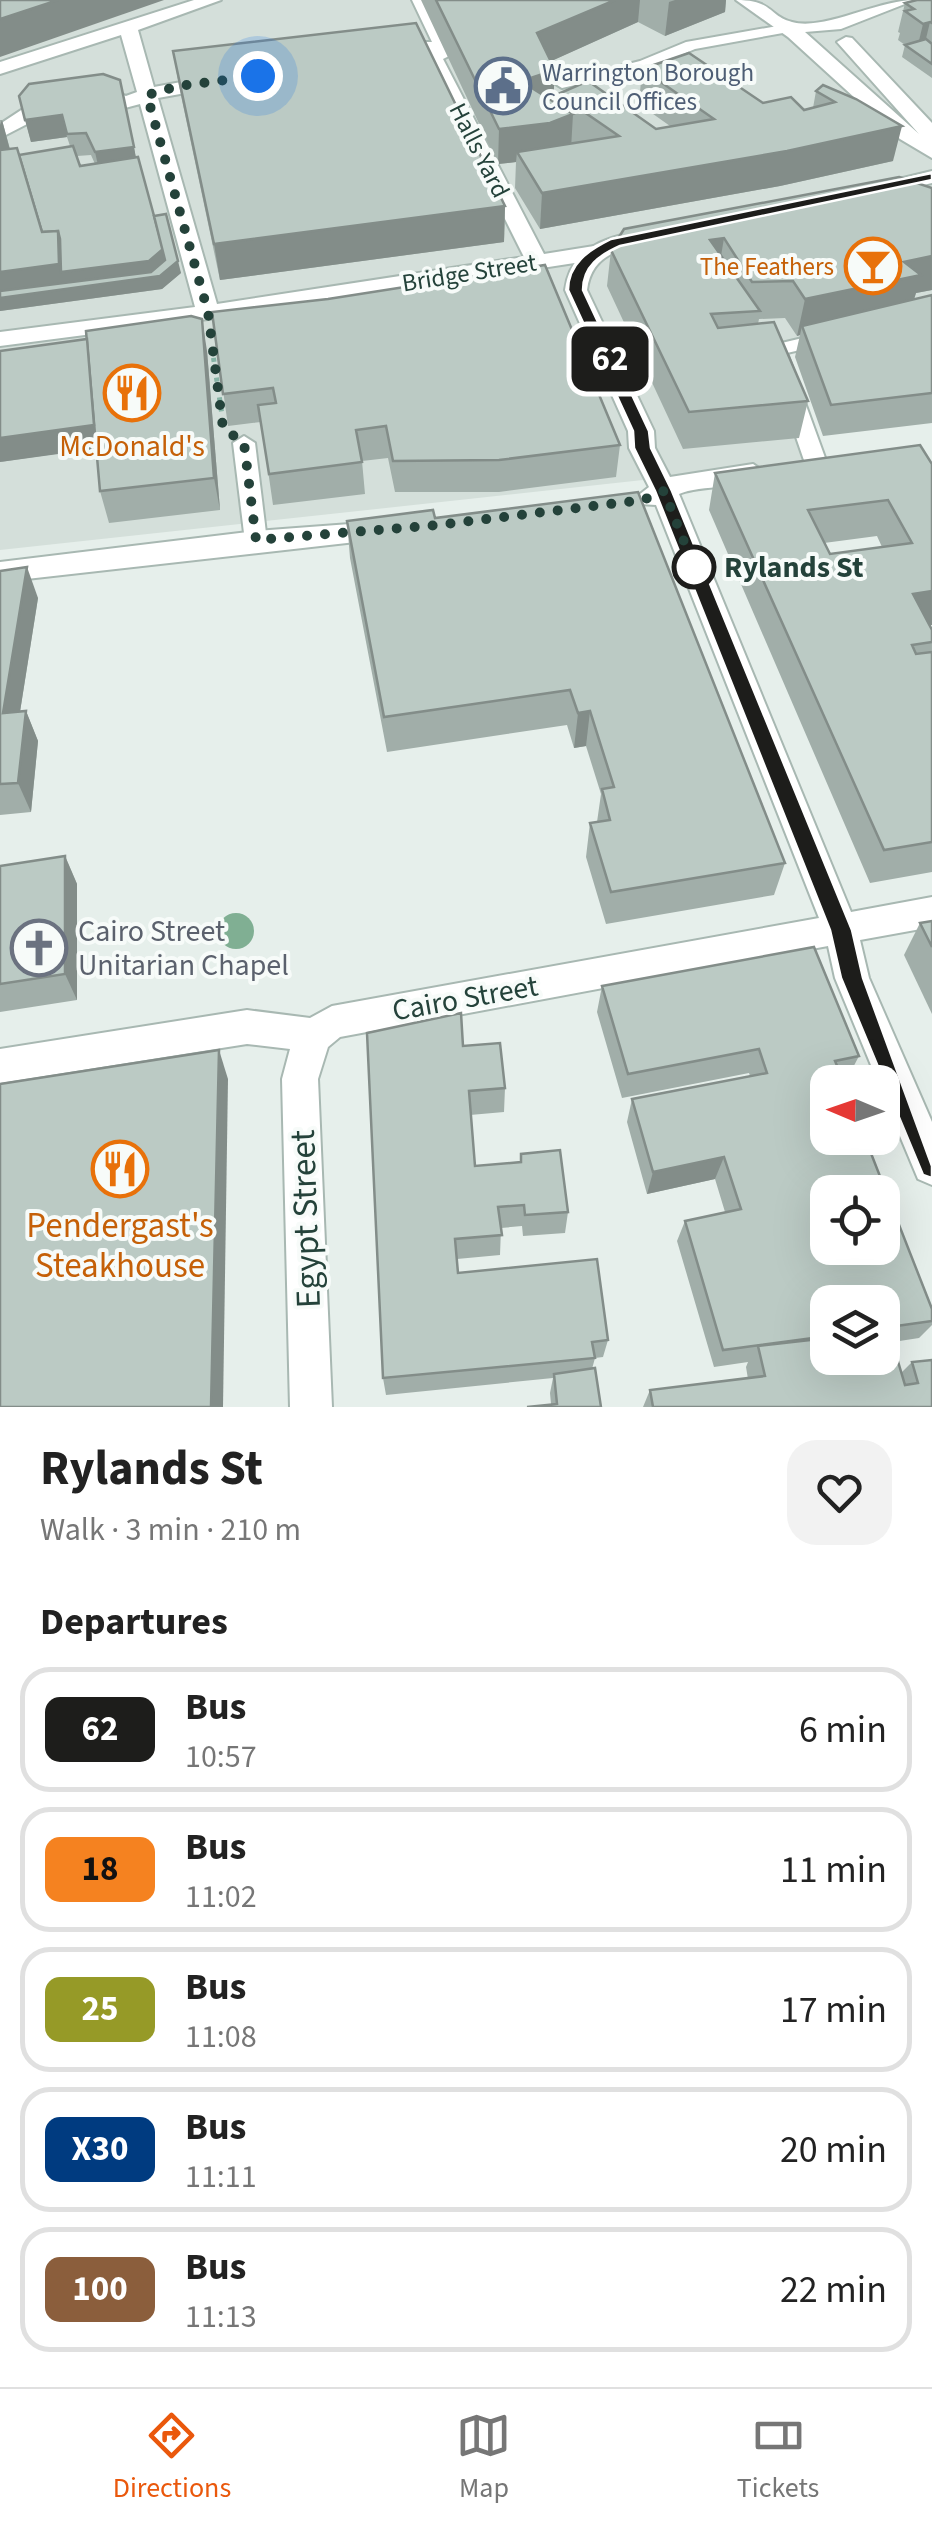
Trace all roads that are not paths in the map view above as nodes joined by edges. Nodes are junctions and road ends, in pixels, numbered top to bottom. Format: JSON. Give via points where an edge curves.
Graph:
{"nodes":[{"id":1,"x":163,"y":0,"type":"edge"},
{"id":2,"x":212,"y":0,"type":"edge"},
{"id":3,"x":404,"y":0,"type":"edge"},
{"id":4,"x":421,"y":0,"type":"edge"},
{"id":5,"x":745,"y":0,"type":"edge"},
{"id":6,"x":906,"y":0,"type":"edge"},
{"id":7,"x":128,"y":27,"type":"junction"},
{"id":8,"x":789,"y":28,"type":"junction"},
{"id":9,"x":422,"y":38,"type":"junction"},
{"id":10,"x":846,"y":42,"type":"dead end"},
{"id":11,"x":0,"y":56,"type":"edge"},
{"id":12,"x":378,"y":62,"type":"edge"},
{"id":13,"x":0,"y":68,"type":"edge"},
{"id":14,"x":238,"y":78,"type":"edge"},
{"id":15,"x":562,"y":83,"type":"dead end"},
{"id":16,"x":145,"y":89,"type":"junction"},
{"id":17,"x":76,"y":90,"type":"edge"},
{"id":18,"x":0,"y":132,"type":"edge"},
{"id":19,"x":932,"y":152,"type":"edge"},
{"id":20,"x":932,"y":178,"type":"edge"},
{"id":21,"x":853,"y":195,"type":"edge"},
{"id":22,"x":686,"y":229,"type":"edge"},
{"id":23,"x":594,"y":253,"type":"junction"},
{"id":24,"x":537,"y":261,"type":"junction"},
{"id":25,"x":208,"y":312,"type":"junction"},
{"id":26,"x":845,"y":334,"type":"edge"},
{"id":27,"x":0,"y":339,"type":"edge"},
{"id":28,"x":244,"y":443,"type":"road end"},
{"id":29,"x":826,"y":465,"type":"joint"},
{"id":30,"x":664,"y":491,"type":"junction"},
{"id":31,"x":615,"y":504,"type":"edge"},
{"id":32,"x":420,"y":527,"type":"edge"},
{"id":33,"x":256,"y":540,"type":"junction"},
{"id":34,"x":0,"y":572,"type":"edge"},
{"id":35,"x":932,"y":912,"type":"edge"},
{"id":36,"x":841,"y":930,"type":"junction"},
{"id":37,"x":315,"y":1034,"type":"junction"},
{"id":38,"x":0,"y":1066,"type":"edge"},
{"id":39,"x":932,"y":1166,"type":"edge"},
{"id":40,"x":312,"y":1407,"type":"edge"}],
"edges":[{"from":1,"to":11,"type":"street"},
{"from":2,"to":7,"type":"street"},
{"from":3,"to":9,"type":"street","name":"Halls Yard"},
{"from":4,"to":9,"type":"street","via":[[446,53]]},
{"from":5,"to":8,"type":"street"},
{"from":6,"to":8,"type":"street","via":[[835,25]]},
{"from":7,"to":13,"type":"street"},
{"from":7,"to":16,"type":"street"},
{"from":8,"to":15,"type":"lane","via":[[691,45],[644,65]]},
{"from":8,"to":19,"type":"street","via":[[902,134]]},
{"from":9,"to":12,"type":"street"},
{"from":9,"to":24,"type":"street","name":"Halls Yard"},
{"from":10,"to":19,"type":"street","via":[[928,130]]},
{"from":14,"to":16,"type":"street"},
{"from":16,"to":17,"type":"street"},
{"from":16,"to":18,"type":"street","via":[[125,102],[108,96],[35,106]]},
{"from":16,"to":25,"type":"street"},
{"from":20,"to":21,"type":"street"},
{"from":22,"to":23,"type":"street","name":"Bridge Street","via":[[616,242]]},
{"from":23,"to":24,"type":"street","name":"Bridge Street"},
{"from":23,"to":30,"type":"street","via":[[576,276],[576,290]]},
{"from":24,"to":25,"type":"street","name":"Bridge Street"},
{"from":25,"to":27,"type":"street","name":"Bridge Street"},
{"from":26,"to":29,"type":"lane","via":[[776,350]]},
{"from":28,"to":33,"type":"lane"},
{"from":29,"to":30,"type":"street","via":[[686,481]]},
{"from":30,"to":31,"type":"street"},
{"from":30,"to":36,"type":"street"},
{"from":32,"to":33,"type":"street"},
{"from":33,"to":34,"type":"street"},
{"from":35,"to":36,"type":"street","name":"Cairo Street"},
{"from":36,"to":37,"type":"street","name":"Cairo Street","via":[[332,1022]]},
{"from":36,"to":39,"type":"street","via":[[852,978]]},
{"from":37,"to":38,"type":"street","name":"Cairo Street","via":[[247,1027]]},
{"from":37,"to":40,"type":"street","name":"Egypt Street","via":[[300,1090]]}]}
